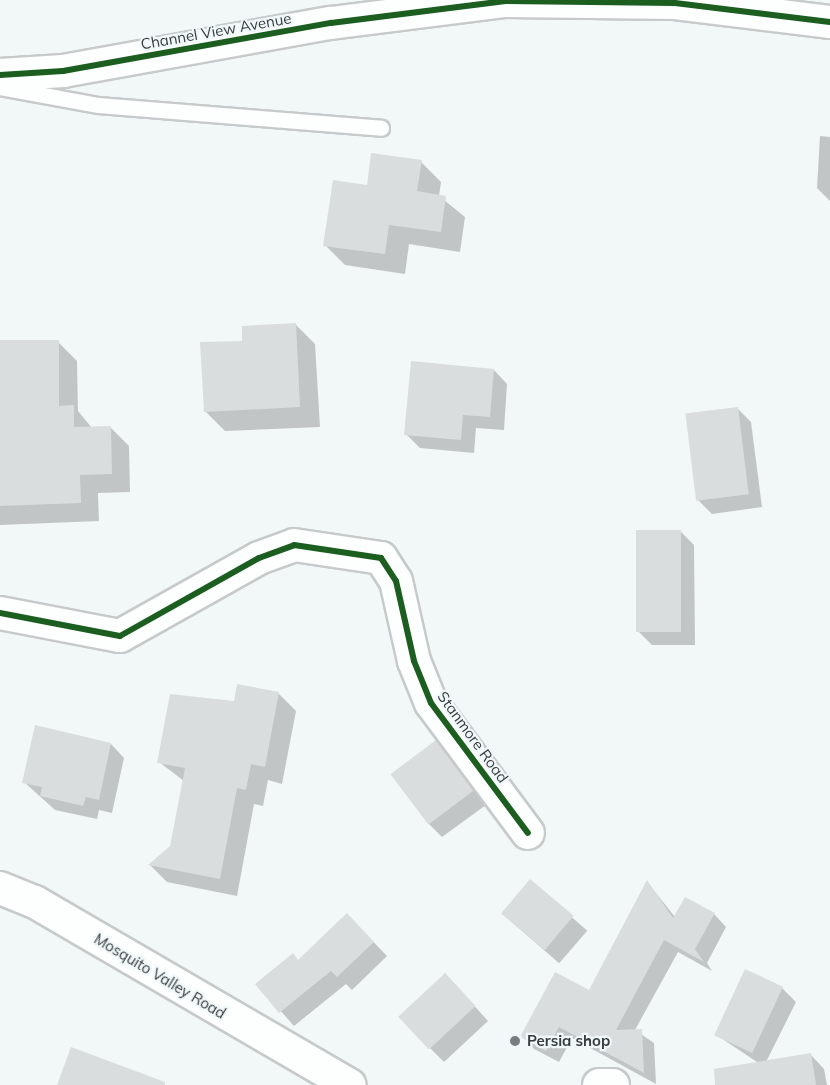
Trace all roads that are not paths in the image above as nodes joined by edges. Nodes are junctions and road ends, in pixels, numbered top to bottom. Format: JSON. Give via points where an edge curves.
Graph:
{"nodes":[{"id":1,"x":830,"y":22,"type":"edge"},
{"id":2,"x":0,"y":75,"type":"edge"},
{"id":3,"x":0,"y":87,"type":"edge"},
{"id":4,"x":381,"y":128,"type":"dead end"},
{"id":5,"x":0,"y":613,"type":"edge"},
{"id":6,"x":528,"y":833,"type":"dead end"},
{"id":7,"x":0,"y":888,"type":"edge"},
{"id":8,"x":350,"y":1085,"type":"edge"},
{"id":9,"x":599,"y":1085,"type":"edge"},
{"id":10,"x":613,"y":1085,"type":"edge"}],
"edges":[{"from":1,"to":2,"type":"street","name":"Channel View Avenue","via":[[675,3],[506,1],[331,23],[63,71]]},
{"from":3,"to":4,"type":"lane","via":[[98,105]]},
{"from":5,"to":6,"type":"street","name":"Stanmore Road","via":[[120,636],[259,558],[294,545],[381,558],[396,581],[414,662],[431,703]]},
{"from":7,"to":8,"type":"street","name":"Mosquito Valley Road","via":[[35,902]]},
{"from":9,"to":10,"type":"street"}]}
